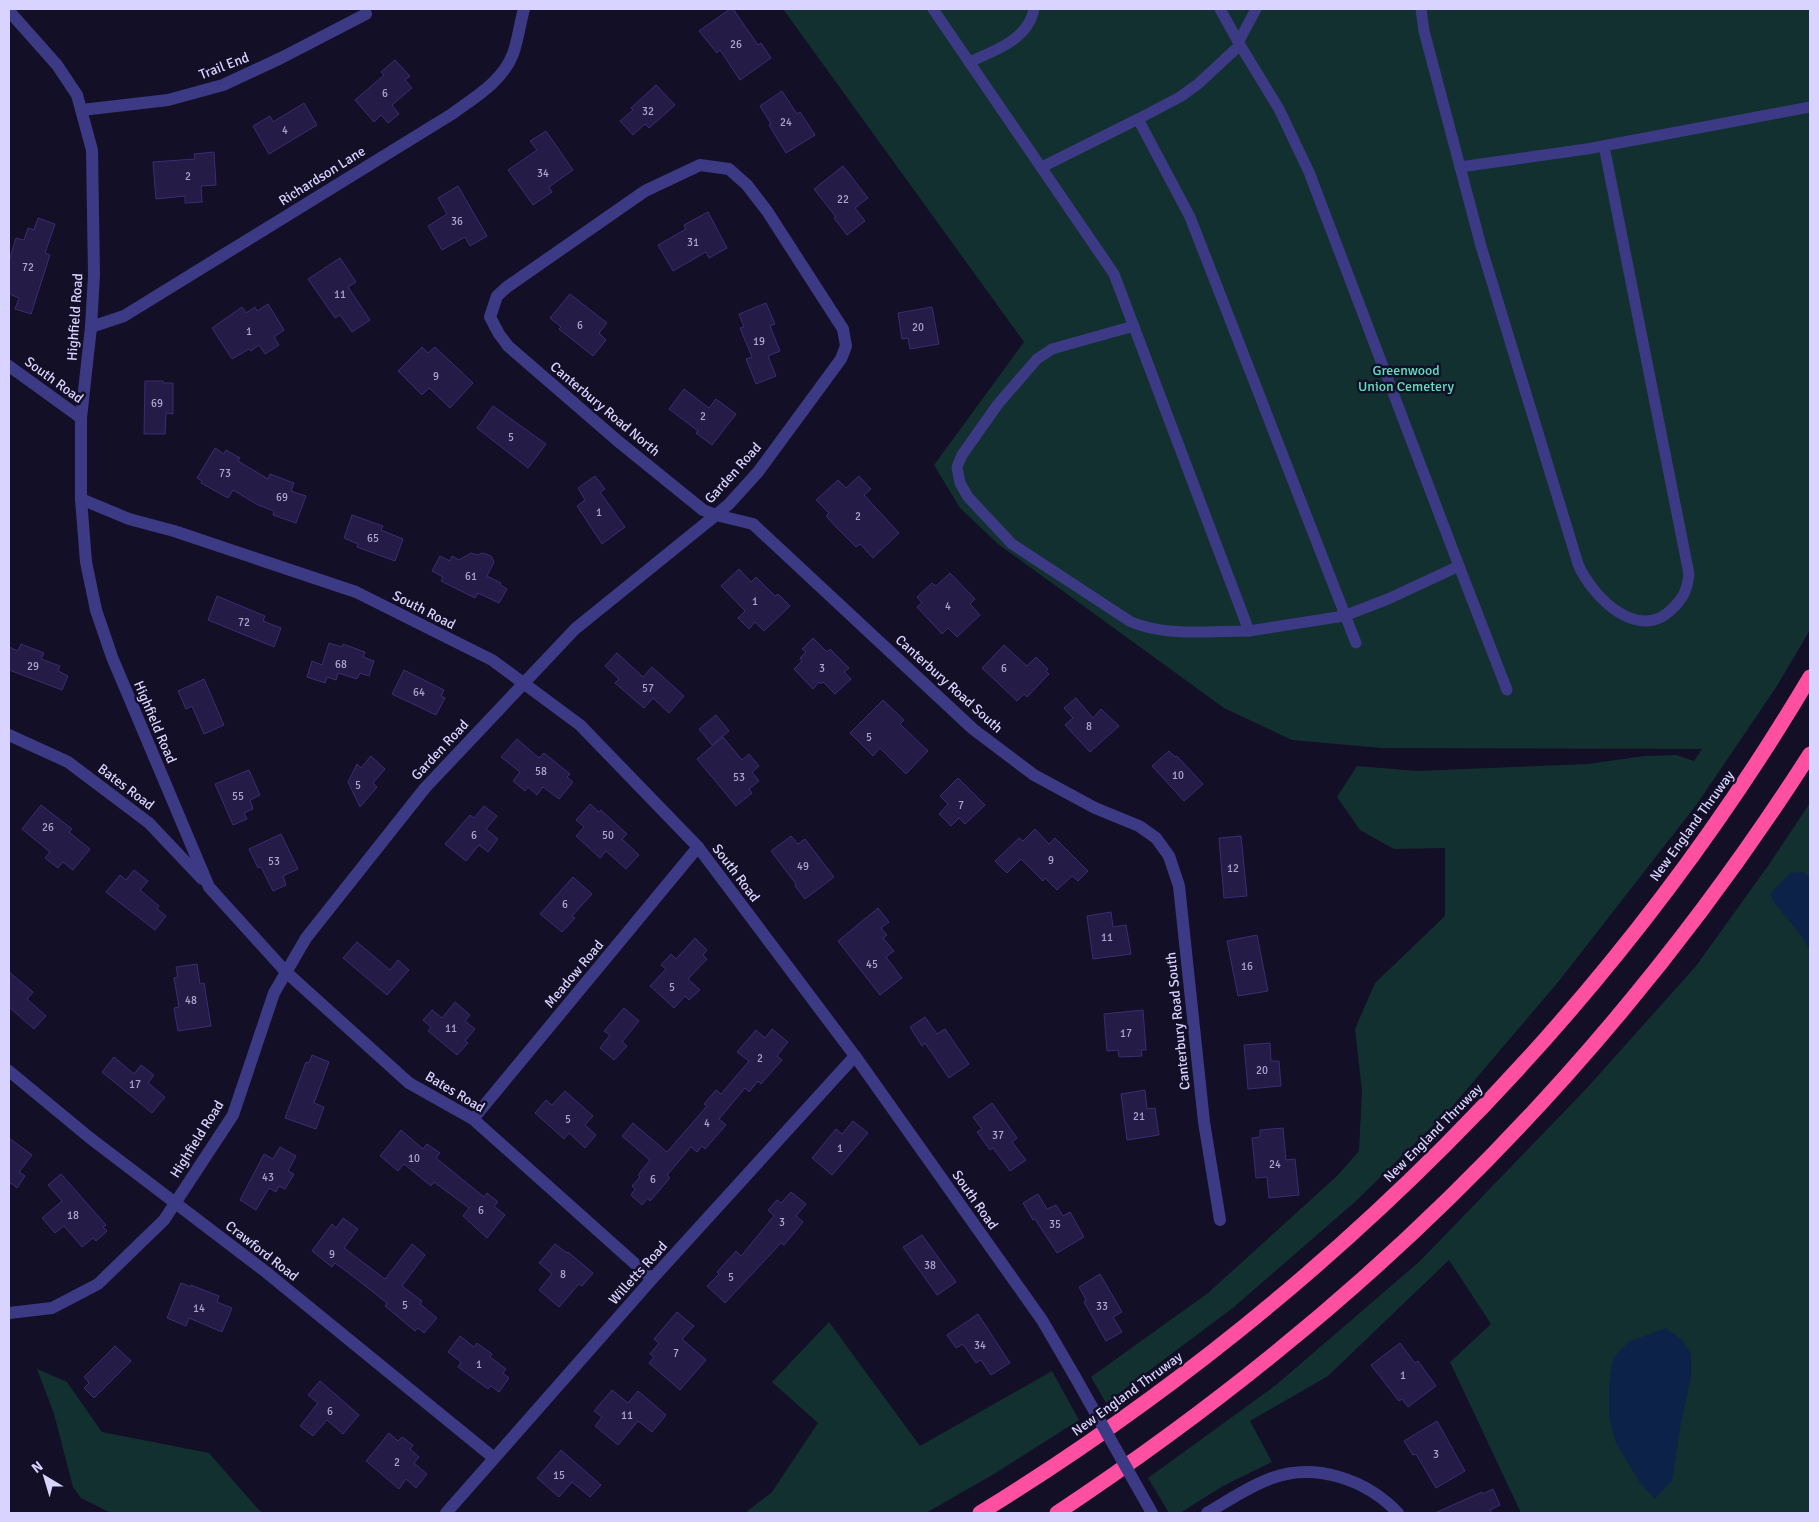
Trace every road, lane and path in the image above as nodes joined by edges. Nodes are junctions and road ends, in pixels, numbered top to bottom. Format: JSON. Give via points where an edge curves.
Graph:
{"nodes":[{"id":1,"x":524,"y":9,"type":"edge"},
{"id":2,"x":933,"y":9,"type":"edge"},
{"id":3,"x":1034,"y":9,"type":"edge"},
{"id":4,"x":1220,"y":9,"type":"edge"},
{"id":5,"x":1256,"y":9,"type":"edge"},
{"id":6,"x":1420,"y":9,"type":"edge"},
{"id":7,"x":9,"y":11,"type":"edge"},
{"id":8,"x":366,"y":14,"type":"dead end"},
{"id":9,"x":1239,"y":43,"type":"junction"},
{"id":10,"x":969,"y":62,"type":"junction"},
{"id":11,"x":1810,"y":107,"type":"edge"},
{"id":12,"x":82,"y":110,"type":"junction"},
{"id":13,"x":1138,"y":119,"type":"junction"},
{"id":14,"x":1604,"y":146,"type":"junction"},
{"id":15,"x":1460,"y":167,"type":"junction"},
{"id":16,"x":1042,"y":168,"type":"junction"},
{"id":17,"x":491,"y":311,"type":"joint"},
{"id":18,"x":1134,"y":326,"type":"junction"},
{"id":19,"x":91,"y":327,"type":"junction"},
{"id":20,"x":9,"y":366,"type":"edge"},
{"id":21,"x":81,"y":418,"type":"junction"},
{"id":22,"x":81,"y":499,"type":"junction"},
{"id":23,"x":716,"y":515,"type":"junction"},
{"id":24,"x":1459,"y":566,"type":"junction"},
{"id":25,"x":1344,"y":616,"type":"junction"},
{"id":26,"x":1249,"y":631,"type":"junction"},
{"id":27,"x":1356,"y":643,"type":"dead end"},
{"id":28,"x":1810,"y":677,"type":"edge"},
{"id":29,"x":523,"y":683,"type":"junction"},
{"id":30,"x":1507,"y":690,"type":"dead end"},
{"id":31,"x":9,"y":735,"type":"edge"},
{"id":32,"x":1810,"y":754,"type":"edge"},
{"id":33,"x":1810,"y":765,"type":"edge"},
{"id":34,"x":1757,"y":834,"type":"junction"},
{"id":35,"x":698,"y":847,"type":"junction"},
{"id":36,"x":209,"y":887,"type":"junction"},
{"id":37,"x":286,"y":972,"type":"junction"},
{"id":38,"x":855,"y":1056,"type":"junction"},
{"id":39,"x":9,"y":1070,"type":"edge"},
{"id":40,"x":473,"y":1119,"type":"junction"},
{"id":41,"x":175,"y":1203,"type":"junction"},
{"id":42,"x":1220,"y":1220,"type":"dead end"},
{"id":43,"x":652,"y":1279,"type":"junction"},
{"id":44,"x":9,"y":1313,"type":"edge"},
{"id":45,"x":494,"y":1458,"type":"junction"},
{"id":46,"x":446,"y":1513,"type":"edge"},
{"id":47,"x":980,"y":1513,"type":"edge"},
{"id":48,"x":1057,"y":1513,"type":"edge"},
{"id":49,"x":1152,"y":1513,"type":"edge"},
{"id":50,"x":1208,"y":1513,"type":"edge"},
{"id":51,"x":1398,"y":1513,"type":"edge"}],
"edges":[{"from":1,"to":19,"type":"street","name":"Richardson Lane","via":[[513,54],[502,74],[486,90],[124,316]]},
{"from":2,"to":10,"type":"lane"},
{"from":3,"to":10,"type":"lane","via":[[1026,28],[1015,39]]},
{"from":4,"to":9,"type":"lane"},
{"from":5,"to":9,"type":"lane"},
{"from":6,"to":15,"type":"lane"},
{"from":7,"to":12,"type":"street","name":"Highfield Road","via":[[57,65],[77,95]]},
{"from":8,"to":12,"type":"street","name":"Trail End","via":[[223,85],[168,100]]},
{"from":9,"to":13,"type":"lane","via":[[1198,84]]},
{"from":9,"to":24,"type":"lane","via":[[1279,108],[1309,172]]},
{"from":10,"to":16,"type":"lane"},
{"from":11,"to":14,"type":"lane"},
{"from":12,"to":19,"type":"street","name":"Highfield Road","via":[[92,150],[94,275]]},
{"from":13,"to":16,"type":"lane"},
{"from":13,"to":25,"type":"lane","via":[[1190,217]]},
{"from":14,"to":15,"type":"lane"},
{"from":14,"to":15,"type":"lane","via":[[1689,574],[1687,589],[1678,603],[1668,613],[1654,619],[1639,621],[1625,616],[1606,604],[1584,577],[1487,265]]},
{"from":16,"to":18,"type":"lane","via":[[1114,274]]},
{"from":17,"to":23,"type":"street","name":"Canterbury Road North","via":[[490,317],[508,346],[619,442],[703,510]]},
{"from":17,"to":23,"type":"street","name":"Garden Road","via":[[497,296],[507,287],[653,187],[700,164],[728,169],[747,186],[767,211],[843,330],[846,346],[841,360],[758,472]]},
{"from":18,"to":26,"type":"lane"},
{"from":18,"to":26,"type":"lane","via":[[1052,349],[1037,359],[998,404],[962,455],[957,467],[960,483],[968,497],[1012,544],[1131,622],[1163,631]]},
{"from":19,"to":21,"type":"street","name":"Highfield Road"},
{"from":20,"to":21,"type":"street","name":"South Road"},
{"from":21,"to":22,"type":"street","name":"Highfield Road"},
{"from":22,"to":29,"type":"street","name":"South Road","via":[[129,519],[356,592],[492,660]]},
{"from":22,"to":36,"type":"street","name":"Highfield Road","via":[[86,562],[96,610],[112,657]]},
{"from":23,"to":29,"type":"street","name":"Garden Road","via":[[575,629]]},
{"from":23,"to":42,"type":"street","name":"Canterbury Road South","via":[[753,524],[973,729],[1034,775],[1095,808],[1139,826],[1156,838],[1169,856],[1179,886],[1204,1122]]},
{"from":24,"to":25,"type":"lane"},
{"from":24,"to":30,"type":"lane"},
{"from":25,"to":26,"type":"lane"},
{"from":25,"to":27,"type":"lane"},
{"from":28,"to":47,"type":"highway","name":"New England Thruway","via":[[1734,796],[1651,910],[1554,1027],[1439,1152],[1293,1286],[1220,1346],[1090,1442]]},
{"from":29,"to":35,"type":"street","name":"South Road","via":[[580,725]]},
{"from":29,"to":37,"type":"street","name":"Garden Road","via":[[426,788],[306,938]]},
{"from":31,"to":36,"type":"street","name":"Bates Road","via":[[68,762],[149,823]]},
{"from":32,"to":34,"type":"highway"},
{"from":33,"to":34,"type":"highway"},
{"from":34,"to":48,"type":"highway","via":[[1678,942],[1612,1023],[1517,1130],[1452,1196],[1354,1287],[1276,1353],[1166,1437]]},
{"from":35,"to":38,"type":"street","name":"South Road"},
{"from":35,"to":40,"type":"street","name":"Meadow Road"},
{"from":36,"to":37,"type":"street","name":"Highfield Road"},
{"from":37,"to":40,"type":"street","name":"Bates Road","via":[[409,1083]]},
{"from":37,"to":41,"type":"street","name":"Highfield Road","via":[[274,993],[233,1115]]},
{"from":38,"to":43,"type":"street","name":"Willetts Road"},
{"from":38,"to":49,"type":"street","name":"South Road","bridge":true,"via":[[1042,1320]]},
{"from":39,"to":41,"type":"street","name":"Crawford Road"},
{"from":40,"to":43,"type":"street","name":"Bates Road"},
{"from":41,"to":44,"type":"street","name":"Highfield Road","via":[[164,1220],[98,1284],[52,1308]]},
{"from":41,"to":45,"type":"street","name":"Crawford Road","via":[[266,1272]]},
{"from":43,"to":45,"type":"street","name":"Willetts Road"},
{"from":45,"to":46,"type":"street","name":"Willetts Road"},
{"from":50,"to":51,"type":"street","via":[[1273,1477],[1315,1473],[1357,1482]]}]}
